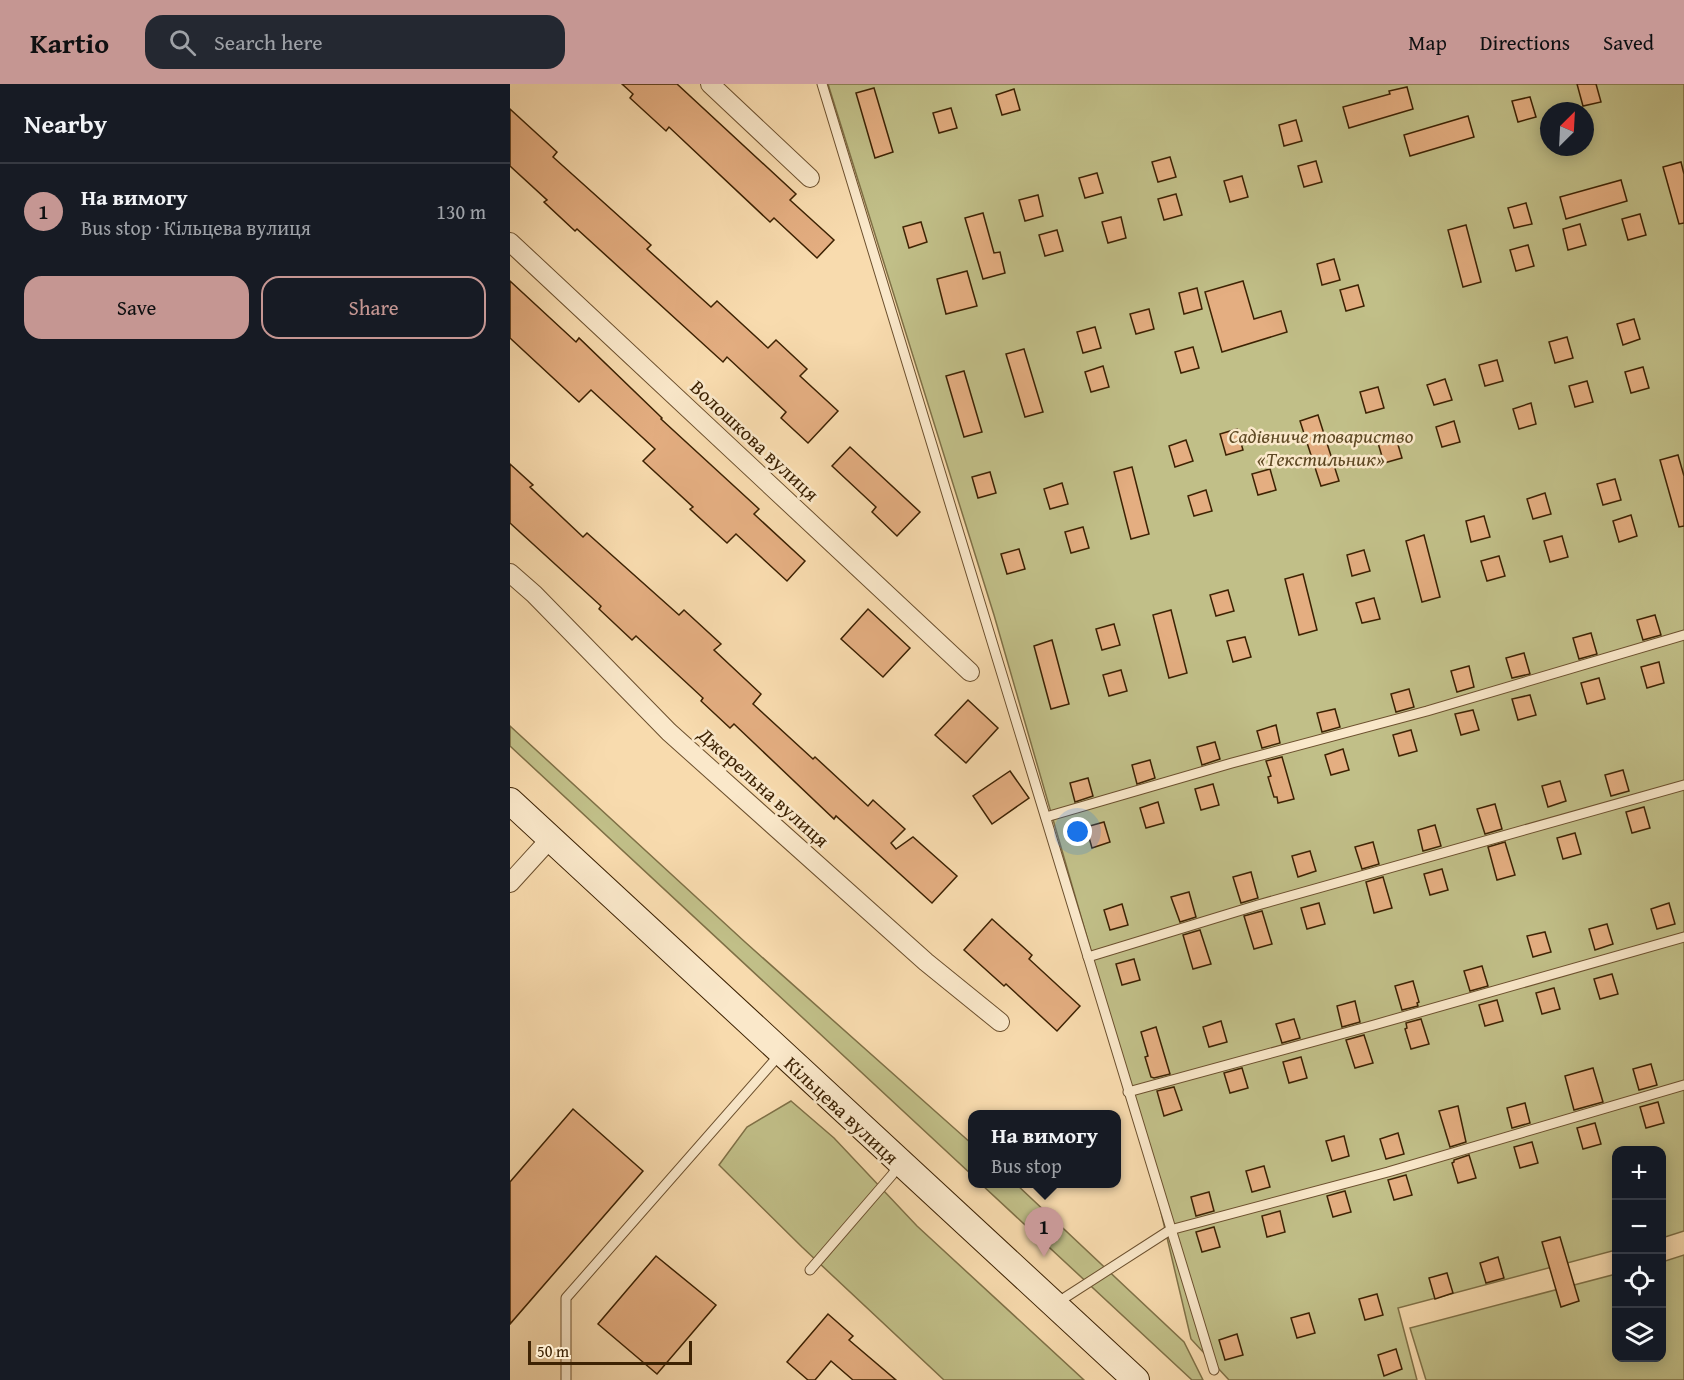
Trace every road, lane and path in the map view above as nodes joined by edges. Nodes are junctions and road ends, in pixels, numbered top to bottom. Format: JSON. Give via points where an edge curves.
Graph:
{"nodes":[{"id":1,"x":710,"y":84,"type":"edge"},
{"id":2,"x":822,"y":84,"type":"edge"},
{"id":3,"x":810,"y":178,"type":"dead end"},
{"id":4,"x":510,"y":242,"type":"edge"},
{"id":5,"x":510,"y":573,"type":"edge"},
{"id":6,"x":1684,"y":635,"type":"edge"},
{"id":7,"x":970,"y":672,"type":"dead end"},
{"id":8,"x":1684,"y":785,"type":"edge"},
{"id":9,"x":510,"y":801,"type":"edge"},
{"id":10,"x":1046,"y":817,"type":"junction"},
{"id":11,"x":550,"y":839,"type":"junction"},
{"id":12,"x":510,"y":883,"type":"edge"},
{"id":13,"x":1684,"y":936,"type":"edge"},
{"id":14,"x":1088,"y":957,"type":"junction"},
{"id":15,"x":1000,"y":1022,"type":"dead end"},
{"id":16,"x":781,"y":1053,"type":"junction"},
{"id":17,"x":1684,"y":1085,"type":"edge"},
{"id":18,"x":1128,"y":1092,"type":"junction"},
{"id":19,"x":900,"y":1163,"type":"junction"},
{"id":20,"x":1170,"y":1230,"type":"junction"},
{"id":21,"x":810,"y":1270,"type":"dead end"},
{"id":22,"x":1053,"y":1305,"type":"junction"},
{"id":23,"x":1214,"y":1370,"type":"dead end"},
{"id":24,"x":566,"y":1380,"type":"edge"},
{"id":25,"x":1136,"y":1380,"type":"edge"}],
"edges":[{"from":1,"to":3,"type":"street"},
{"from":2,"to":10,"type":"lane"},
{"from":4,"to":7,"type":"street","name":"Волошкова вулиця"},
{"from":5,"to":15,"type":"street","name":"Джерельна вулиця","via":[[669,732],[926,962]]},
{"from":6,"to":10,"type":"lane"},
{"from":8,"to":14,"type":"lane"},
{"from":9,"to":11,"type":"main road","name":"Кільцева вулиця"},
{"from":10,"to":14,"type":"lane"},
{"from":11,"to":12,"type":"street"},
{"from":11,"to":16,"type":"main road","name":"Кільцева вулиця"},
{"from":13,"to":18,"type":"lane"},
{"from":14,"to":18,"type":"lane"},
{"from":16,"to":19,"type":"main road","name":"Кільцева вулиця"},
{"from":16,"to":24,"type":"lane","via":[[566,1298]]},
{"from":17,"to":20,"type":"lane","via":[[1388,1172]]},
{"from":18,"to":20,"type":"lane"},
{"from":19,"to":21,"type":"lane"},
{"from":19,"to":22,"type":"main road","name":"Кільцева вулиця"},
{"from":20,"to":22,"type":"lane"},
{"from":20,"to":23,"type":"lane"},
{"from":22,"to":25,"type":"main road","name":"Кільцева вулиця"}]}
